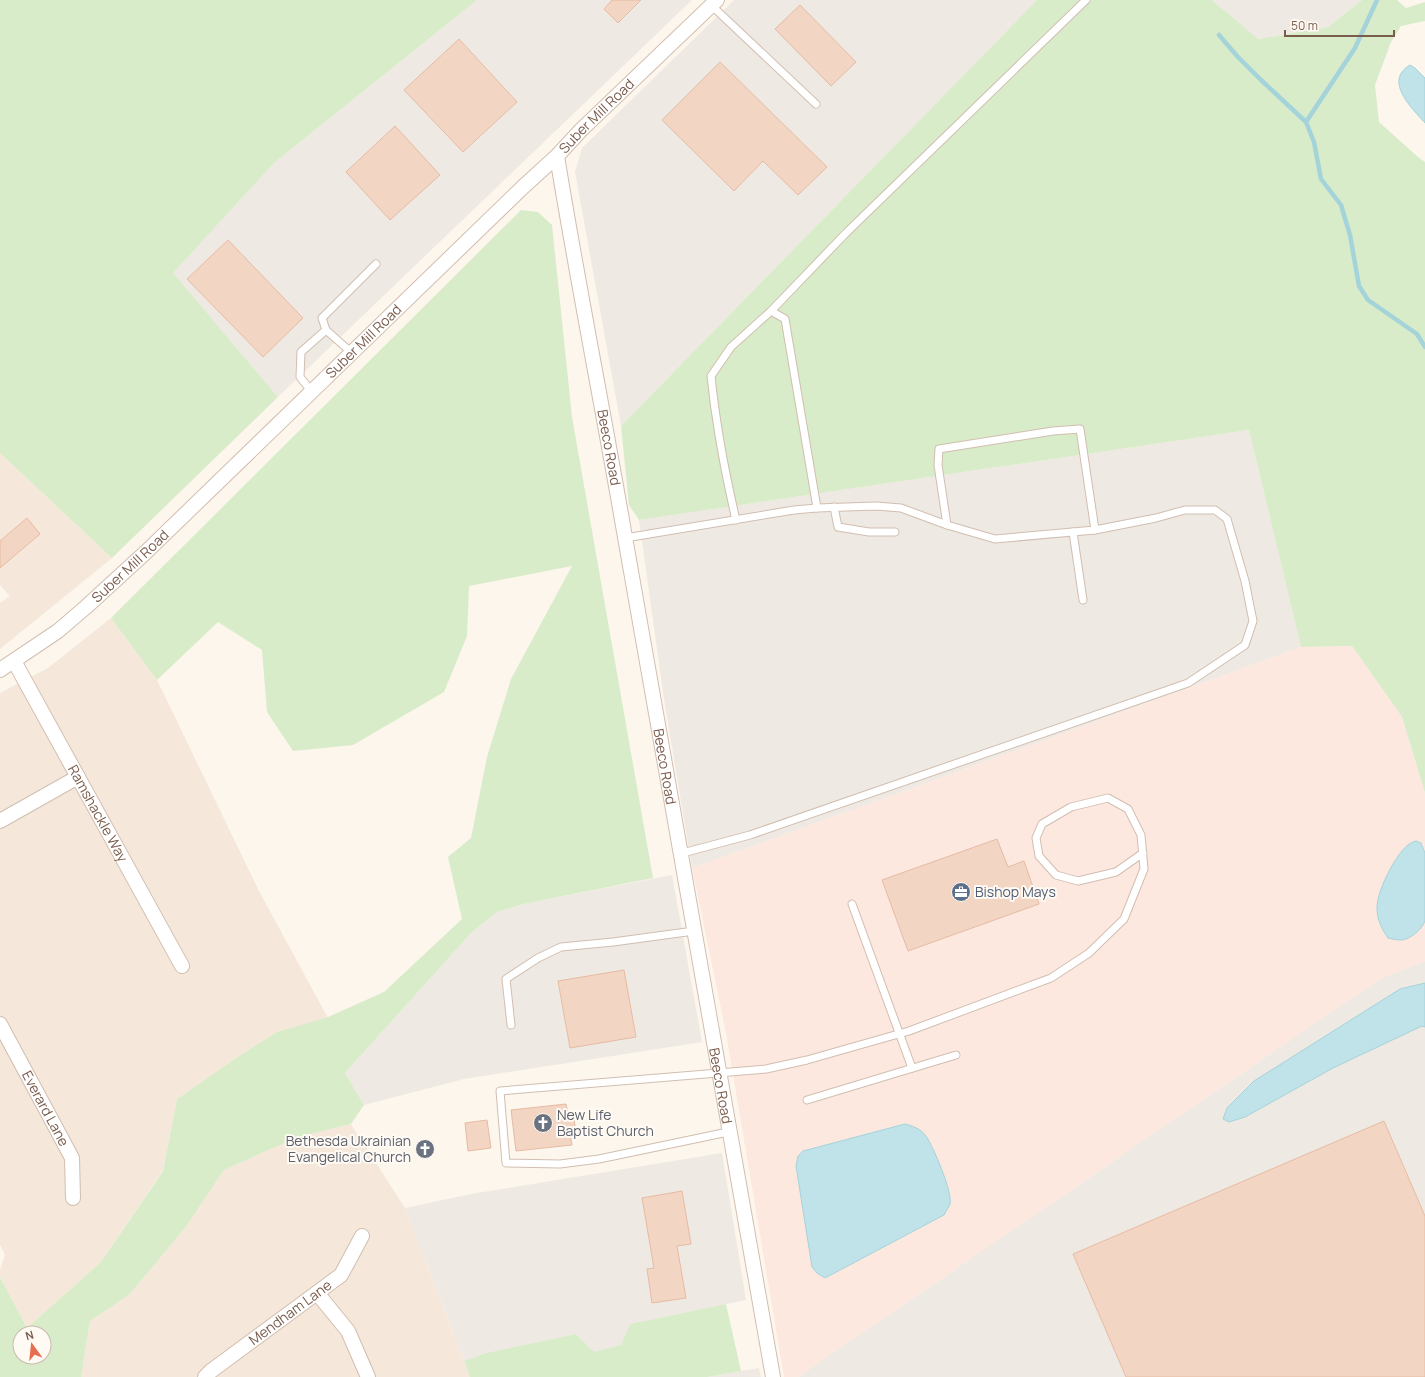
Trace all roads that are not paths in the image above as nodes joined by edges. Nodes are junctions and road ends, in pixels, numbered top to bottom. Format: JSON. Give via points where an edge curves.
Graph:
{"nodes":[{"id":1,"x":1086,"y":0,"type":"edge"},
{"id":2,"x":714,"y":3,"type":"edge"},
{"id":3,"x":816,"y":104,"type":"dead end"},
{"id":4,"x":557,"y":156,"type":"junction"},
{"id":5,"x":376,"y":264,"type":"dead end"},
{"id":6,"x":771,"y":311,"type":"junction"},
{"id":7,"x":326,"y":330,"type":"junction"},
{"id":8,"x":352,"y":354,"type":"junction"},
{"id":9,"x":312,"y":392,"type":"junction"},
{"id":10,"x":834,"y":507,"type":"junction"},
{"id":11,"x":817,"y":508,"type":"junction"},
{"id":12,"x":736,"y":520,"type":"junction"},
{"id":13,"x":947,"y":525,"type":"junction"},
{"id":14,"x":1095,"y":530,"type":"junction"},
{"id":15,"x":895,"y":532,"type":"dead end"},
{"id":16,"x":1073,"y":532,"type":"junction"},
{"id":17,"x":625,"y":538,"type":"junction"},
{"id":18,"x":1083,"y":600,"type":"dead end"},
{"id":19,"x":14,"y":661,"type":"junction"},
{"id":20,"x":0,"y":670,"type":"edge"},
{"id":21,"x":78,"y":777,"type":"junction"},
{"id":22,"x":0,"y":821,"type":"edge"},
{"id":23,"x":1143,"y":853,"type":"junction"},
{"id":24,"x":679,"y":854,"type":"junction"},
{"id":25,"x":852,"y":904,"type":"dead end"},
{"id":26,"x":694,"y":931,"type":"junction"},
{"id":27,"x":182,"y":966,"type":"dead end"},
{"id":28,"x":0,"y":1024,"type":"edge"},
{"id":29,"x":510,"y":1025,"type":"dead end"},
{"id":30,"x":899,"y":1034,"type":"junction"},
{"id":31,"x":956,"y":1056,"type":"dead end"},
{"id":32,"x":912,"y":1068,"type":"junction"},
{"id":33,"x":718,"y":1074,"type":"junction"},
{"id":34,"x":807,"y":1100,"type":"dead end"},
{"id":35,"x":728,"y":1132,"type":"junction"},
{"id":36,"x":73,"y":1198,"type":"dead end"},
{"id":37,"x":362,"y":1236,"type":"dead end"},
{"id":38,"x":317,"y":1293,"type":"junction"},
{"id":39,"x":206,"y":1377,"type":"edge"},
{"id":40,"x":368,"y":1377,"type":"edge"},
{"id":41,"x":773,"y":1377,"type":"edge"}],
"edges":[{"from":1,"to":6,"type":"lane","via":[[846,233]]},
{"from":2,"to":3,"type":"lane"},
{"from":2,"to":4,"type":"street","name":"Suber Mill Road"},
{"from":4,"to":8,"type":"street","name":"Suber Mill Road"},
{"from":4,"to":17,"type":"street","name":"Beeco Road"},
{"from":5,"to":7,"type":"lane","via":[[322,318]]},
{"from":6,"to":11,"type":"lane","via":[[785,319]]},
{"from":6,"to":12,"type":"lane","via":[[731,347],[711,376],[715,413]]},
{"from":7,"to":8,"type":"lane"},
{"from":7,"to":9,"type":"lane","via":[[301,352],[300,377]]},
{"from":8,"to":9,"type":"street","name":"Suber Mill Road"},
{"from":9,"to":19,"type":"street","name":"Suber Mill Road","via":[[86,607],[58,631]]},
{"from":10,"to":11,"type":"lane"},
{"from":10,"to":13,"type":"lane","via":[[901,508]]},
{"from":10,"to":15,"type":"lane","via":[[838,527],[869,532]]},
{"from":11,"to":12,"type":"lane"},
{"from":12,"to":17,"type":"lane"},
{"from":13,"to":14,"type":"lane","via":[[938,465],[939,450],[1080,428]]},
{"from":13,"to":16,"type":"lane","via":[[995,539]]},
{"from":14,"to":16,"type":"lane"},
{"from":14,"to":24,"type":"lane","via":[[1186,510],[1214,510],[1227,519],[1245,580],[1253,621],[1245,645],[1188,683],[764,830]]},
{"from":16,"to":18,"type":"lane"},
{"from":17,"to":24,"type":"street","name":"Beeco Road"},
{"from":19,"to":20,"type":"street","name":"Suber Mill Road"},
{"from":19,"to":21,"type":"street","name":"Ramshackle Way"},
{"from":21,"to":22,"type":"street"},
{"from":21,"to":27,"type":"street","name":"Ramshackle Way"},
{"from":23,"to":23,"type":"lane","via":[[1141,835],[1128,810],[1108,798],[1071,807],[1042,824],[1036,838],[1039,856],[1056,875],[1078,881],[1116,872]]},
{"from":23,"to":30,"type":"lane","via":[[1144,869],[1124,919],[1089,953],[1051,978]]},
{"from":24,"to":26,"type":"street","name":"Beeco Road"},
{"from":25,"to":30,"type":"lane"},
{"from":26,"to":29,"type":"lane","via":[[561,947],[538,958],[506,979]]},
{"from":26,"to":33,"type":"street","name":"Beeco Road"},
{"from":28,"to":36,"type":"street","name":"Everard Lane","via":[[72,1158]]},
{"from":30,"to":32,"type":"lane"},
{"from":30,"to":33,"type":"lane","via":[[786,1065]]},
{"from":31,"to":32,"type":"lane"},
{"from":32,"to":34,"type":"lane"},
{"from":33,"to":35,"type":"street","name":"Beeco Road"},
{"from":33,"to":35,"type":"lane","via":[[500,1091],[506,1163],[560,1164],[599,1159]]},
{"from":35,"to":41,"type":"street","name":"Beeco Road"},
{"from":37,"to":38,"type":"street","name":"Mendham Lane","via":[[341,1275]]},
{"from":38,"to":39,"type":"street","name":"Mendham Lane"},
{"from":38,"to":40,"type":"street","via":[[348,1331]]}]}
